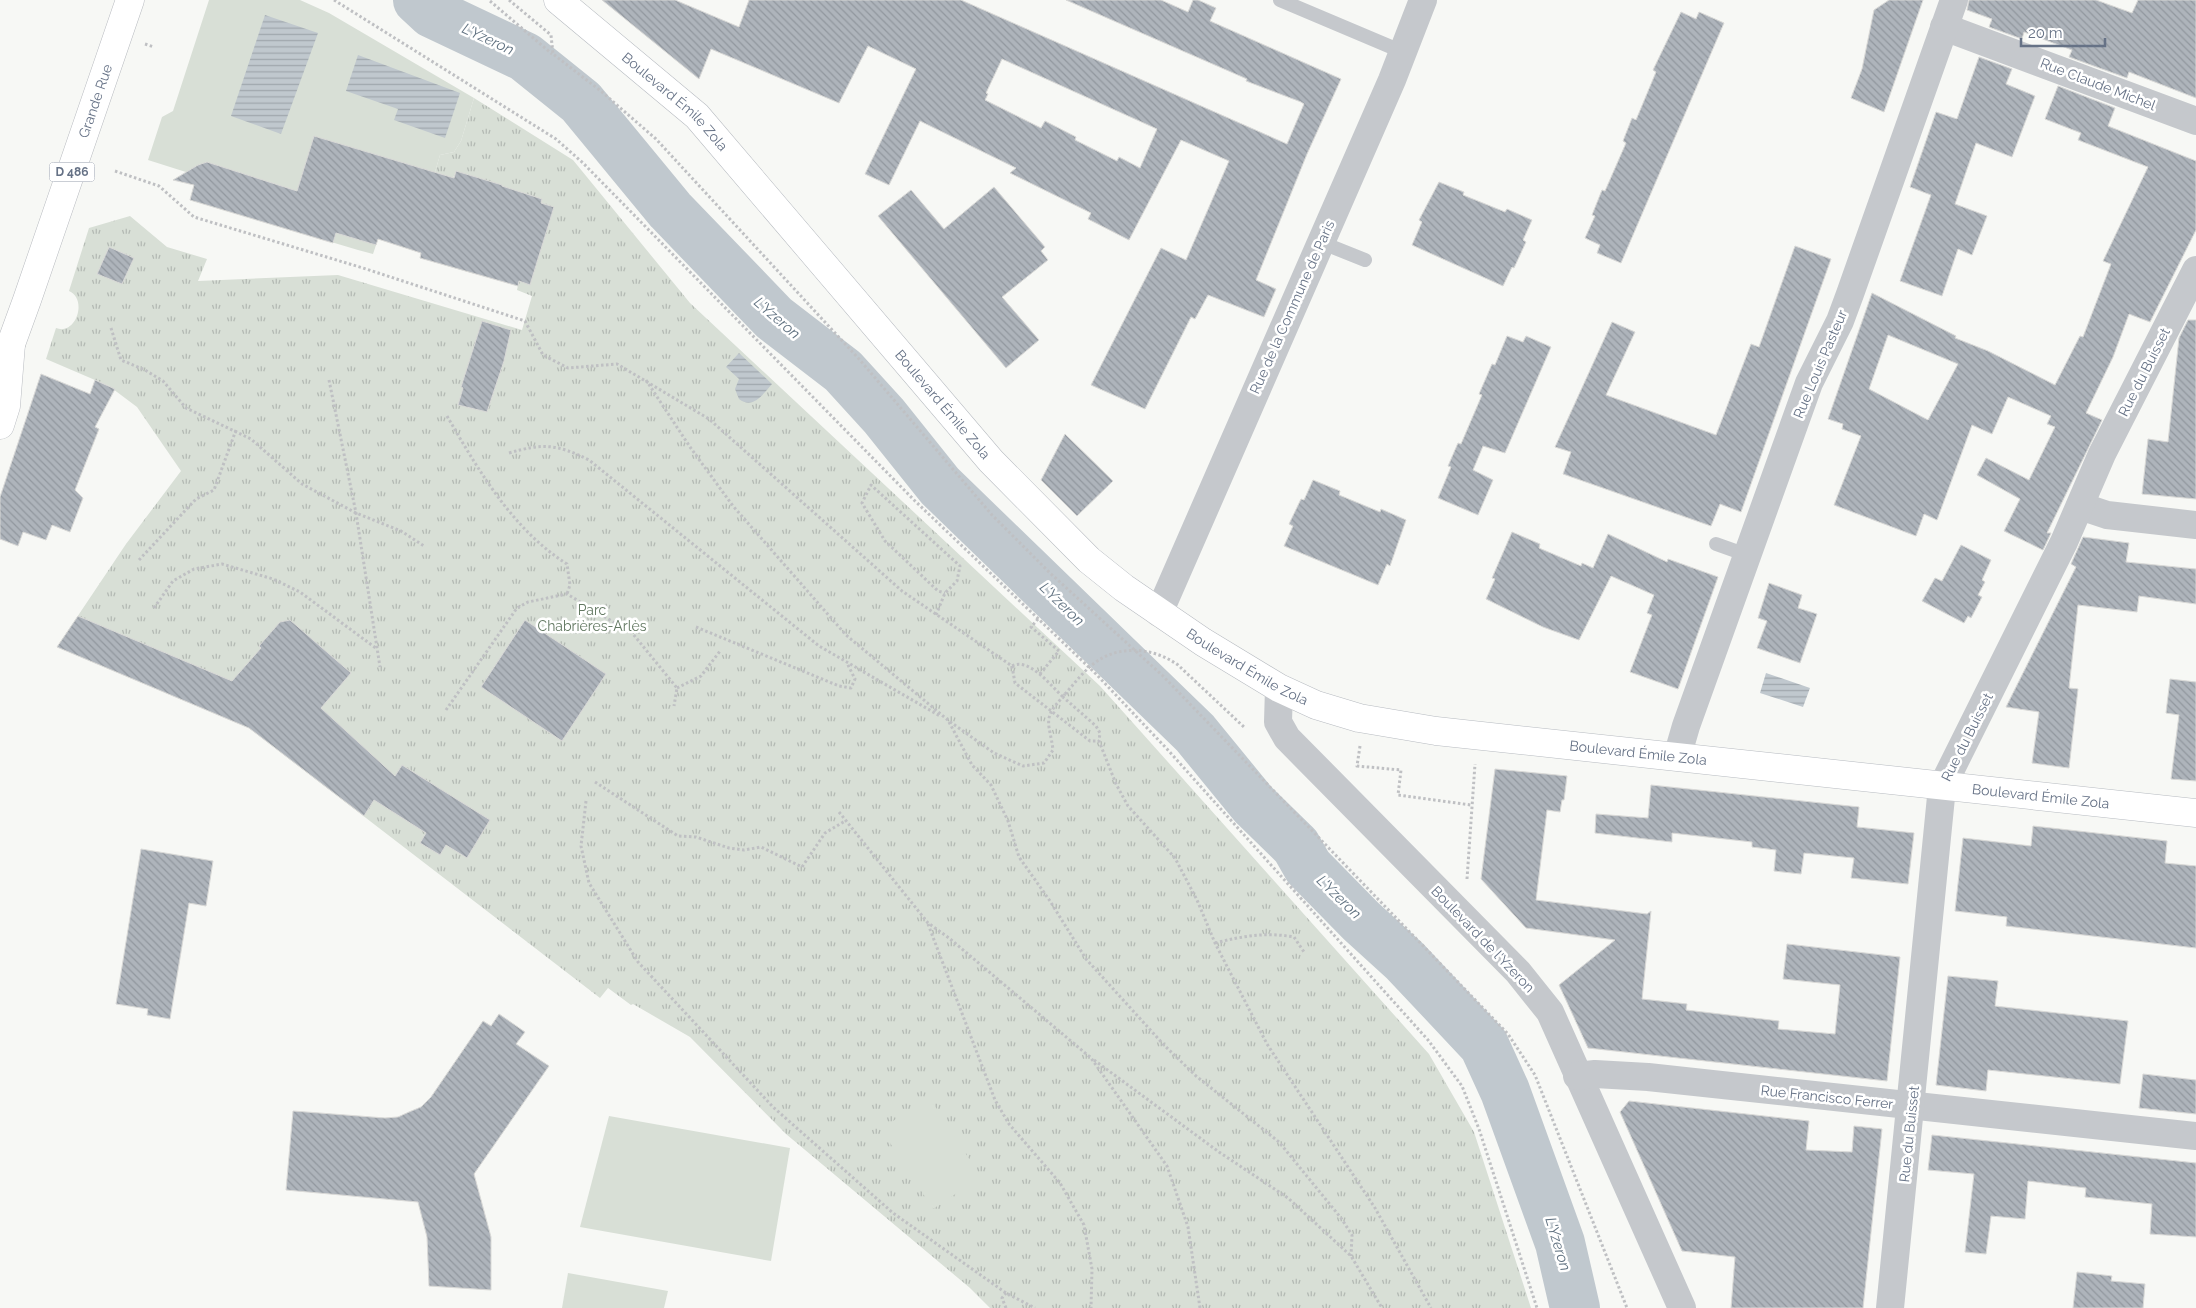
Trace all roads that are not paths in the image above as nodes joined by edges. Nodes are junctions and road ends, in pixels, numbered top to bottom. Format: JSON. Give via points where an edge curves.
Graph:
{"nodes":[{"id":1,"x":130,"y":0,"type":"edge"},
{"id":2,"x":558,"y":0,"type":"edge"},
{"id":3,"x":1280,"y":0,"type":"edge"},
{"id":4,"x":1424,"y":0,"type":"edge"},
{"id":5,"x":1954,"y":0,"type":"edge"},
{"id":6,"x":1944,"y":27,"type":"junction"},
{"id":7,"x":1403,"y":52,"type":"junction"},
{"id":8,"x":2196,"y":121,"type":"edge"},
{"id":9,"x":1320,"y":242,"type":"junction"},
{"id":10,"x":1365,"y":260,"type":"dead end"},
{"id":11,"x":2196,"y":270,"type":"edge"},
{"id":12,"x":6,"y":354,"type":"edge"},
{"id":13,"x":0,"y":425,"type":"edge"},
{"id":14,"x":2080,"y":506,"type":"junction"},
{"id":15,"x":2196,"y":525,"type":"edge"},
{"id":16,"x":1716,"y":544,"type":"dead end"},
{"id":17,"x":1747,"y":555,"type":"junction"},
{"id":18,"x":1159,"y":613,"type":"junction"},
{"id":19,"x":1278,"y":688,"type":"junction"},
{"id":20,"x":1677,"y":757,"type":"junction"},
{"id":21,"x":1942,"y":786,"type":"junction"},
{"id":22,"x":2196,"y":813,"type":"edge"},
{"id":23,"x":1577,"y":1076,"type":"junction"},
{"id":24,"x":1912,"y":1106,"type":"junction"},
{"id":25,"x":2196,"y":1136,"type":"edge"},
{"id":26,"x":1682,"y":1308,"type":"edge"},
{"id":27,"x":1890,"y":1308,"type":"edge"}],
"edges":[{"from":1,"to":12,"type":"main road","name":"Grande Rue","number":"D 486"},
{"from":2,"to":18,"type":"main road","name":"Boulevard Émile Zola","via":[[696,116],[997,467],[1089,560]]},
{"from":3,"to":7,"type":"lane"},
{"from":4,"to":7,"type":"street","name":"Rue de la Commune de Paris"},
{"from":5,"to":6,"type":"street","name":"Rue Louis Pasteur"},
{"from":6,"to":8,"type":"street","name":"Rue Claude Michel"},
{"from":6,"to":17,"type":"street","name":"Rue Louis Pasteur","via":[[1840,321],[1809,383]]},
{"from":7,"to":9,"type":"street","name":"Rue de la Commune de Paris"},
{"from":9,"to":10,"type":"lane"},
{"from":9,"to":18,"type":"street","name":"Rue de la Commune de Paris"},
{"from":11,"to":14,"type":"street","name":"Rue du Buisset","via":[[2102,454]]},
{"from":12,"to":13,"type":"main road","name":"Grande Rue","number":"D 486","via":[[6,406]]},
{"from":14,"to":15,"type":"street","via":[[2107,515]]},
{"from":14,"to":21,"type":"street","name":"Rue du Buisset"},
{"from":16,"to":17,"type":"lane"},
{"from":17,"to":20,"type":"street","name":"Rue Louis Pasteur"},
{"from":18,"to":19,"type":"main road","name":"Boulevard Émile Zola"},
{"from":19,"to":20,"type":"main road","name":"Boulevard Émile Zola","via":[[1316,705],[1358,718],[1436,731]]},
{"from":19,"to":23,"type":"street","name":"Boulevard de l'Yzeron","via":[[1278,722],[1287,738],[1518,972],[1550,1012]]},
{"from":20,"to":21,"type":"main road","name":"Boulevard Émile Zola"},
{"from":21,"to":22,"type":"main road","name":"Boulevard Émile Zola"},
{"from":21,"to":24,"type":"street","name":"Rue du Buisset"},
{"from":23,"to":24,"type":"street","name":"Rue Francisco Ferrer","via":[[1596,1074],[1648,1078]]},
{"from":23,"to":26,"type":"street","name":"Boulevard de l'Yzeron"},
{"from":24,"to":25,"type":"street","name":"Rue Francisco Ferrer"},
{"from":24,"to":27,"type":"street","name":"Rue du Buisset"}]}
